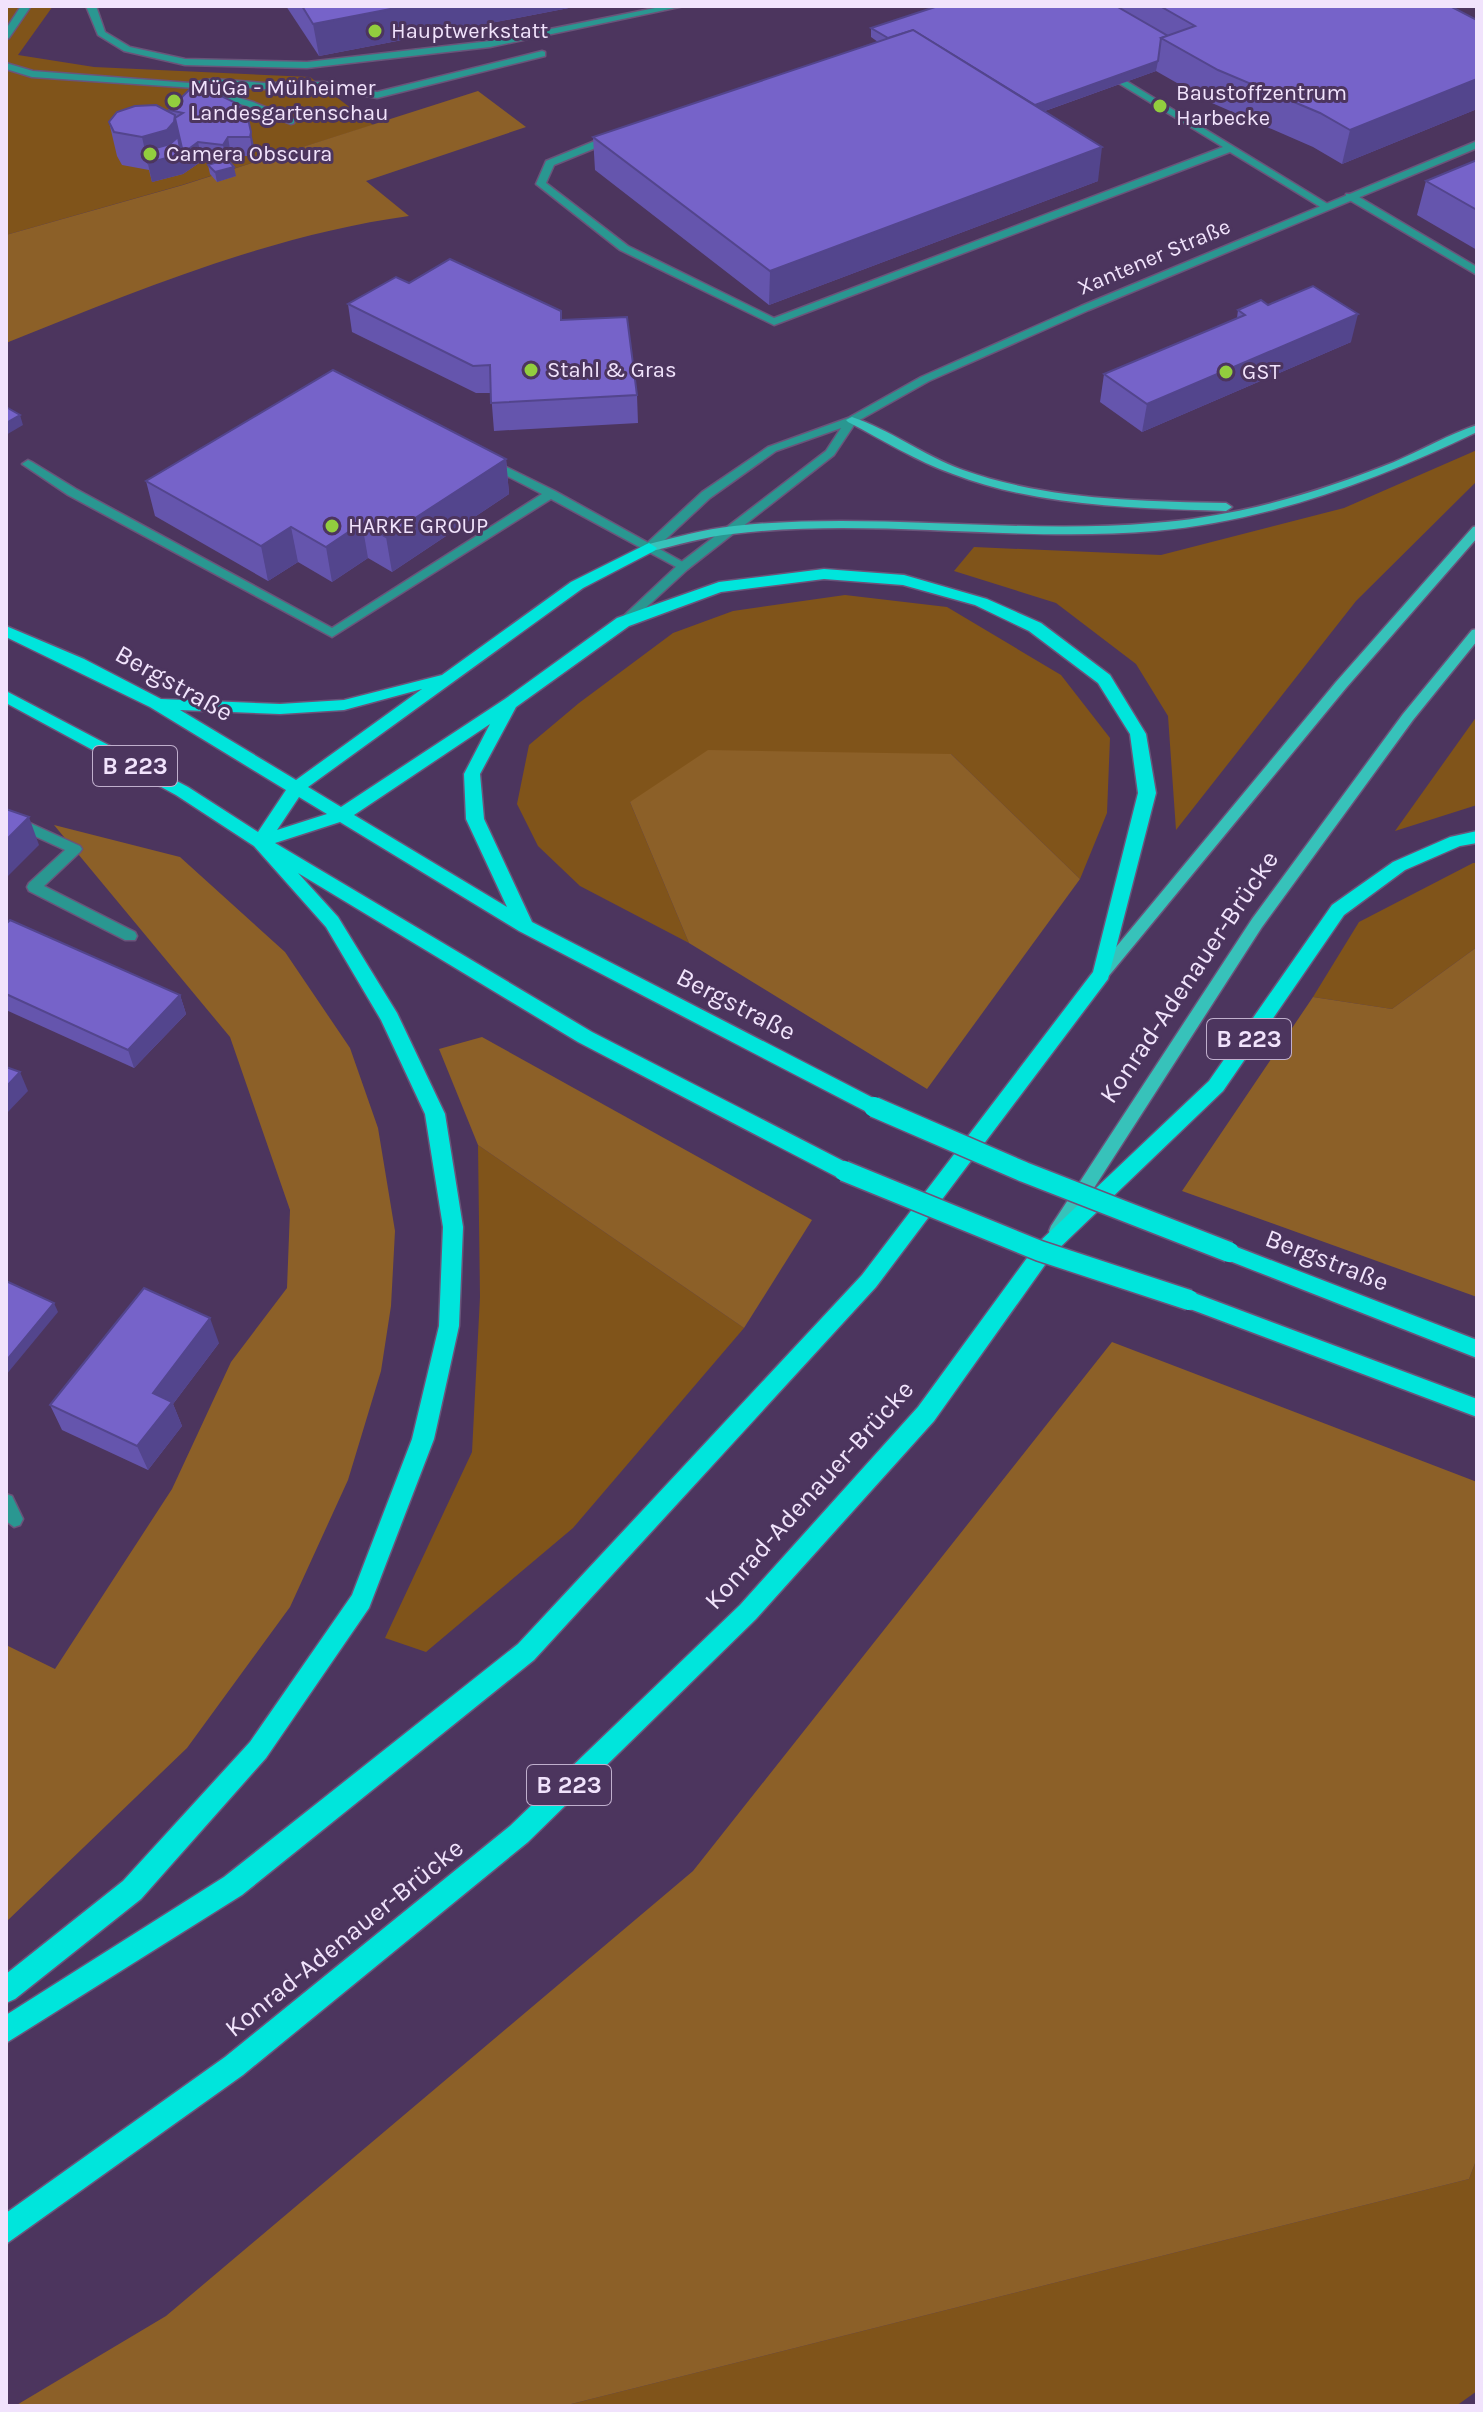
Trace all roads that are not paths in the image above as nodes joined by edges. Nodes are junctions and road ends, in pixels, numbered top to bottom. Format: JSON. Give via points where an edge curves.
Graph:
{"nodes":[{"id":1,"x":26,"y":6,"type":"edge"},
{"id":2,"x":91,"y":6,"type":"edge"},
{"id":3,"x":679,"y":6,"type":"edge"},
{"id":4,"x":6,"y":36,"type":"edge"},
{"id":5,"x":542,"y":54,"type":"dead end"},
{"id":6,"x":6,"y":66,"type":"edge"},
{"id":7,"x":1098,"y":67,"type":"edge"},
{"id":8,"x":190,"y":86,"type":"junction"},
{"id":9,"x":291,"y":121,"type":"dead end"},
{"id":10,"x":621,"y":135,"type":"edge"},
{"id":11,"x":1477,"y":144,"type":"edge"},
{"id":12,"x":1231,"y":148,"type":"junction"},
{"id":13,"x":1350,"y":196,"type":"junction"},
{"id":14,"x":1326,"y":206,"type":"junction"},
{"id":15,"x":1477,"y":272,"type":"edge"},
{"id":16,"x":852,"y":420,"type":"junction"},
{"id":17,"x":1477,"y":428,"type":"edge"},
{"id":18,"x":480,"y":458,"type":"edge"},
{"id":19,"x":28,"y":464,"type":"dead end"},
{"id":20,"x":551,"y":494,"type":"junction"},
{"id":21,"x":1263,"y":508,"type":"junction"},
{"id":22,"x":731,"y":530,"type":"junction"},
{"id":23,"x":1477,"y":530,"type":"edge"},
{"id":24,"x":649,"y":548,"type":"junction"},
{"id":25,"x":684,"y":566,"type":"junction"},
{"id":26,"x":623,"y":622,"type":"junction"},
{"id":27,"x":6,"y":631,"type":"edge"},
{"id":28,"x":1477,"y":633,"type":"edge"},
{"id":29,"x":457,"y":673,"type":"junction"},
{"id":30,"x":6,"y":696,"type":"edge"},
{"id":31,"x":156,"y":703,"type":"junction"},
{"id":32,"x":511,"y":703,"type":"junction"},
{"id":33,"x":297,"y":787,"type":"junction"},
{"id":34,"x":342,"y":815,"type":"junction"},
{"id":35,"x":6,"y":817,"type":"edge"},
{"id":36,"x":1477,"y":837,"type":"edge"},
{"id":37,"x":260,"y":842,"type":"junction"},
{"id":38,"x":525,"y":926,"type":"junction"},
{"id":39,"x":130,"y":936,"type":"dead end"},
{"id":40,"x":1102,"y":974,"type":"junction"},
{"id":41,"x":1045,"y":1249,"type":"junction"},
{"id":42,"x":1477,"y":1349,"type":"edge"},
{"id":43,"x":1477,"y":1408,"type":"edge"},
{"id":44,"x":6,"y":1990,"type":"edge"},
{"id":45,"x":6,"y":2030,"type":"edge"},
{"id":46,"x":6,"y":2230,"type":"edge"}],
"edges":[{"from":1,"to":4,"type":"street"},
{"from":2,"to":3,"type":"street","via":[[101,33],[127,49],[185,62],[307,65],[490,44]]},
{"from":5,"to":8,"type":"street","via":[[377,95],[324,85]]},
{"from":6,"to":8,"type":"street","via":[[32,74]]},
{"from":7,"to":12,"type":"street"},
{"from":8,"to":9,"type":"street"},
{"from":10,"to":12,"type":"street","via":[[550,163],[541,184],[624,248],[774,322]]},
{"from":11,"to":13,"type":"street","name":"Xantener Straße"},
{"from":12,"to":14,"type":"street"},
{"from":13,"to":14,"type":"street","name":"Xantener Straße"},
{"from":13,"to":15,"type":"street"},
{"from":14,"to":16,"type":"street","name":"Xantener Straße","via":[[925,379]]},
{"from":16,"to":21,"type":"main road","via":[[925,459],[1001,484],[1107,504]]},
{"from":16,"to":22,"type":"street","name":"Xantener Straße","via":[[830,453]]},
{"from":16,"to":24,"type":"street","name":"Xantener Straße","via":[[772,449],[706,495]]},
{"from":17,"to":21,"type":"main road","via":[[1341,488]]},
{"from":18,"to":20,"type":"street"},
{"from":19,"to":20,"type":"street","via":[[332,633]]},
{"from":20,"to":24,"type":"street"},
{"from":21,"to":22,"type":"main road","via":[[1157,527]]},
{"from":22,"to":24,"type":"main road"},
{"from":22,"to":25,"type":"street","name":"Xantener Straße"},
{"from":23,"to":40,"type":"main road","name":"Konrad-Adenauer-Brücke"},
{"from":24,"to":25,"type":"street"},
{"from":24,"to":29,"type":"main road","via":[[577,585]]},
{"from":25,"to":26,"type":"street","name":"Xantener Straße"},
{"from":26,"to":32,"type":"main road"},
{"from":26,"to":40,"type":"main road","via":[[719,587],[824,574],[904,580],[981,602],[1035,627],[1104,679],[1138,734],[1147,793]]},
{"from":27,"to":31,"type":"main road","name":"Bergstraße","number":"B 223"},
{"from":28,"to":41,"type":"main road","name":"Konrad-Adenauer-Brücke","via":[[1408,717],[1257,923]]},
{"from":29,"to":31,"type":"main road","via":[[344,705],[280,709]]},
{"from":29,"to":33,"type":"main road"},
{"from":30,"to":37,"type":"main road","number":"B 223","via":[[182,791]]},
{"from":31,"to":33,"type":"main road","name":"Bergstraße","number":"B 223"},
{"from":32,"to":34,"type":"main road"},
{"from":32,"to":38,"type":"main road","via":[[472,774],[475,819]]},
{"from":33,"to":34,"type":"main road","name":"Bergstraße","number":"B 223"},
{"from":33,"to":37,"type":"main road"},
{"from":34,"to":37,"type":"main road"},
{"from":34,"to":38,"type":"main road","name":"Bergstraße","number":"B 223"},
{"from":35,"to":39,"type":"street","via":[[75,849],[34,887]]},
{"from":36,"to":41,"type":"main road","number":"B 223","via":[[1399,866],[1338,910],[1216,1086]]},
{"from":37,"to":43,"type":"main road","bridge":true,"via":[[585,1037],[844,1171],[1040,1251],[1189,1300]]},
{"from":37,"to":44,"type":"main road","via":[[332,922],[390,1018],[435,1114],[453,1227],[449,1326],[423,1439],[361,1601],[258,1750],[132,1890]]},
{"from":38,"to":42,"type":"main road","name":"Bergstraße","number":"B 223","bridge":true,"via":[[874,1107],[1024,1172]]},
{"from":40,"to":45,"type":"main road","name":"Konrad-Adenauer-Brücke","via":[[869,1281],[526,1652],[233,1886]]},
{"from":41,"to":46,"type":"main road","name":"Konrad-Adenauer-Brücke","number":"B 223","via":[[926,1414],[748,1612],[519,1834],[234,2066]]}]}
